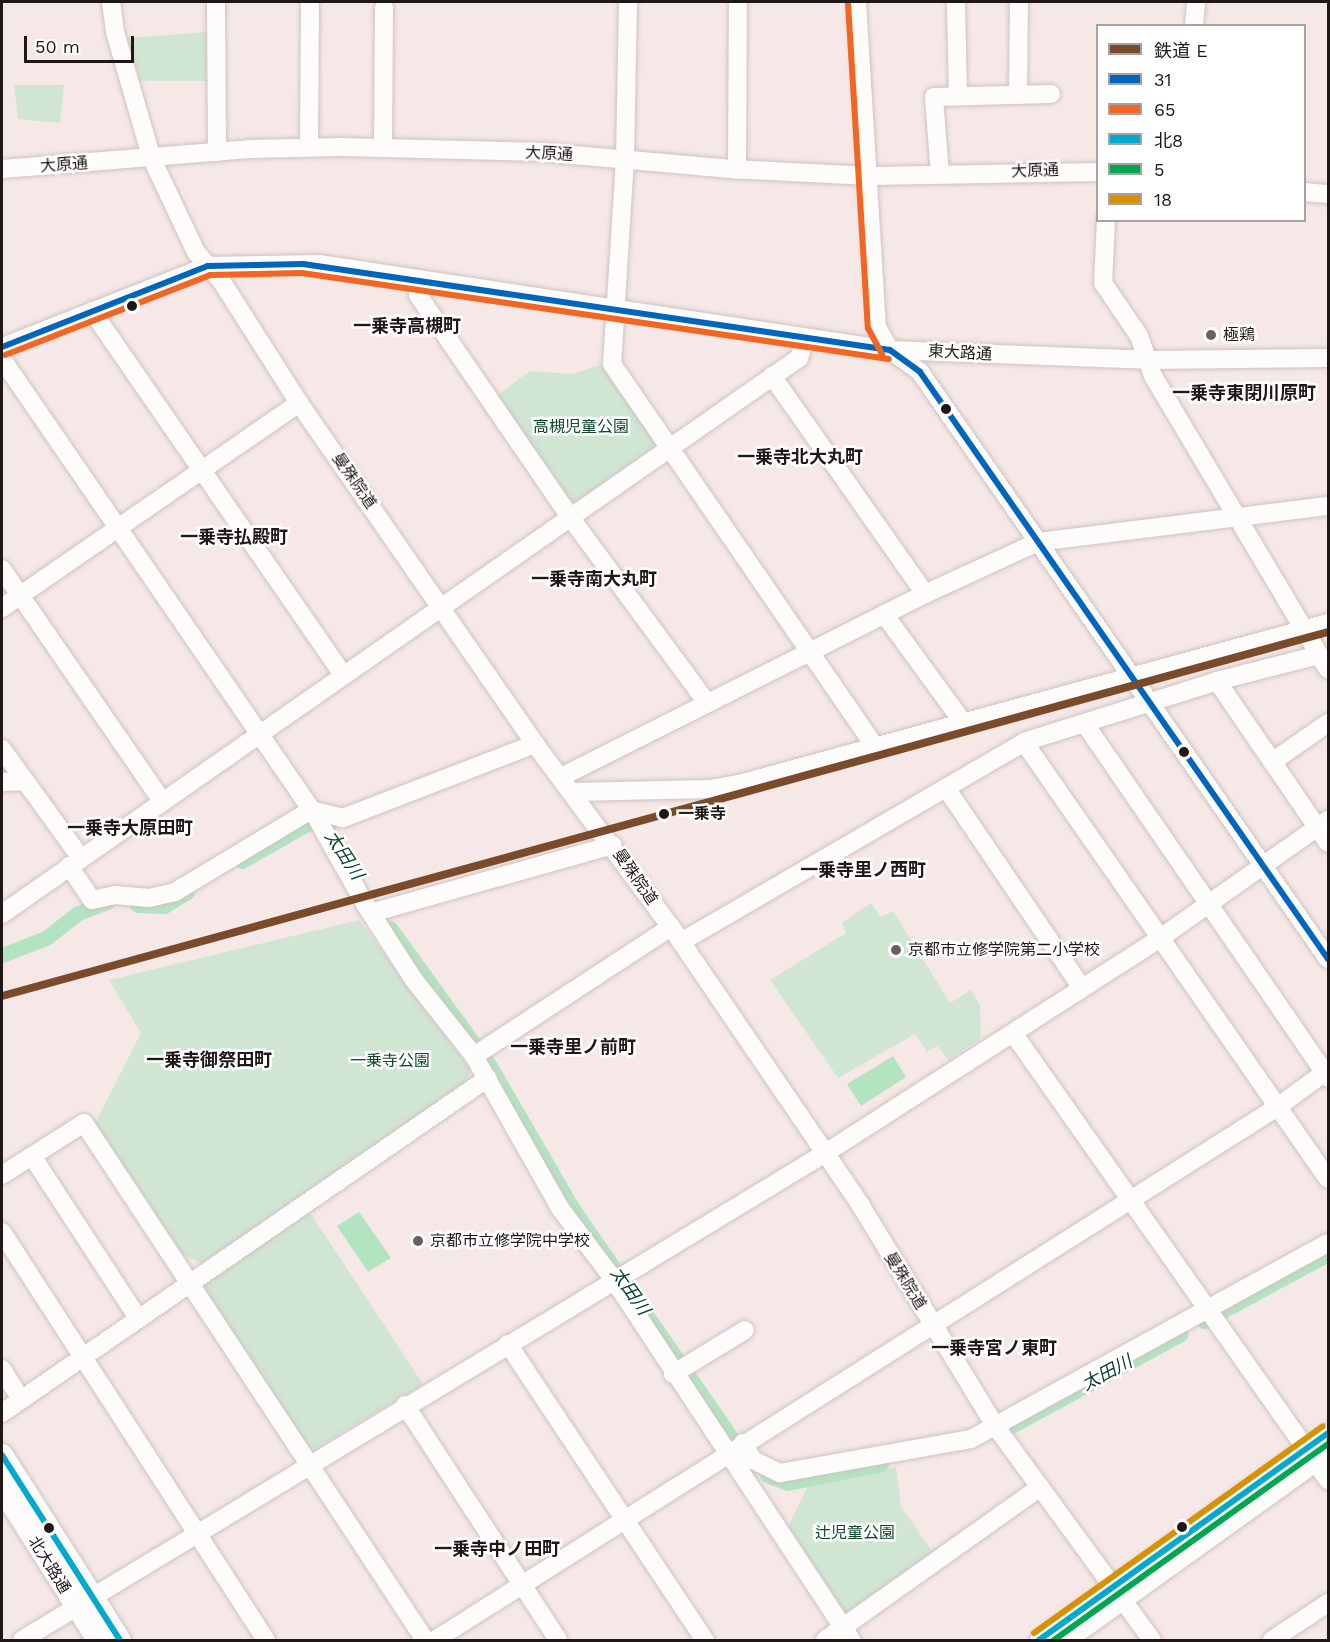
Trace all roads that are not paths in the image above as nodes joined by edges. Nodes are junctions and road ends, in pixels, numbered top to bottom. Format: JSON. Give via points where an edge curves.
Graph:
{"nodes":[{"id":1,"x":111,"y":2,"type":"edge"},
{"id":2,"x":216,"y":2,"type":"edge"},
{"id":3,"x":310,"y":2,"type":"edge"},
{"id":4,"x":628,"y":2,"type":"edge"},
{"id":5,"x":738,"y":2,"type":"edge"},
{"id":6,"x":857,"y":2,"type":"edge"},
{"id":7,"x":956,"y":2,"type":"edge"},
{"id":8,"x":1019,"y":2,"type":"edge"},
{"id":9,"x":1196,"y":2,"type":"edge"},
{"id":10,"x":384,"y":8,"type":"dead end"},
{"id":11,"x":1194,"y":24,"type":"edge"},
{"id":12,"x":1051,"y":94,"type":"dead end"},
{"id":13,"x":1018,"y":95,"type":"junction"},
{"id":14,"x":958,"y":96,"type":"junction"},
{"id":15,"x":309,"y":147,"type":"junction"},
{"id":16,"x":383,"y":148,"type":"junction"},
{"id":17,"x":217,"y":152,"type":"junction"},
{"id":18,"x":152,"y":159,"type":"junction"},
{"id":19,"x":625,"y":159,"type":"junction"},
{"id":20,"x":2,"y":169,"type":"edge"},
{"id":21,"x":737,"y":170,"type":"junction"},
{"id":22,"x":1096,"y":172,"type":"edge"},
{"id":23,"x":940,"y":174,"type":"junction"},
{"id":24,"x":870,"y":176,"type":"junction"},
{"id":25,"x":1306,"y":192,"type":"edge"},
{"id":26,"x":1329,"y":194,"type":"edge"},
{"id":27,"x":1106,"y":222,"type":"edge"},
{"id":28,"x":208,"y":266,"type":"junction"},
{"id":29,"x":417,"y":279,"type":"junction"},
{"id":30,"x":614,"y":309,"type":"junction"},
{"id":31,"x":92,"y":311,"type":"junction"},
{"id":32,"x":805,"y":339,"type":"junction"},
{"id":33,"x":2,"y":347,"type":"edge"},
{"id":34,"x":890,"y":350,"type":"junction"},
{"id":35,"x":1329,"y":358,"type":"edge"},
{"id":36,"x":2,"y":359,"type":"edge"},
{"id":37,"x":1147,"y":360,"type":"junction"},
{"id":38,"x":772,"y":376,"type":"junction"},
{"id":39,"x":299,"y":403,"type":"junction"},
{"id":40,"x":671,"y":447,"type":"junction"},
{"id":41,"x":202,"y":471,"type":"junction"},
{"id":42,"x":1329,"y":506,"type":"edge"},
{"id":43,"x":570,"y":517,"type":"junction"},
{"id":44,"x":1237,"y":517,"type":"junction"},
{"id":45,"x":118,"y":529,"type":"junction"},
{"id":46,"x":1038,"y":542,"type":"junction"},
{"id":47,"x":2,"y":569,"type":"edge"},
{"id":48,"x":925,"y":594,"type":"junction"},
{"id":49,"x":20,"y":596,"type":"junction"},
{"id":50,"x":442,"y":606,"type":"junction"},
{"id":51,"x":2,"y":608,"type":"edge"},
{"id":52,"x":884,"y":614,"type":"junction"},
{"id":53,"x":1329,"y":623,"type":"edge"},
{"id":54,"x":1304,"y":631,"type":"junction"},
{"id":55,"x":812,"y":651,"type":"junction"},
{"id":56,"x":1324,"y":662,"type":"edge"},
{"id":57,"x":343,"y":675,"type":"junction"},
{"id":58,"x":1132,"y":677,"type":"junction"},
{"id":59,"x":1217,"y":681,"type":"junction"},
{"id":60,"x":707,"y":704,"type":"junction"},
{"id":61,"x":1151,"y":705,"type":"junction"},
{"id":62,"x":962,"y":721,"type":"junction"},
{"id":63,"x":1329,"y":723,"type":"edge"},
{"id":64,"x":1085,"y":724,"type":"junction"},
{"id":65,"x":258,"y":734,"type":"junction"},
{"id":66,"x":1024,"y":742,"type":"junction"},
{"id":67,"x":535,"y":744,"type":"junction"},
{"id":68,"x":874,"y":745,"type":"junction"},
{"id":69,"x":2,"y":749,"type":"edge"},
{"id":70,"x":1272,"y":762,"type":"junction"},
{"id":71,"x":561,"y":777,"type":"junction"},
{"id":72,"x":25,"y":781,"type":"junction"},
{"id":73,"x":2,"y":782,"type":"edge"},
{"id":74,"x":946,"y":788,"type":"junction"},
{"id":75,"x":573,"y":792,"type":"junction"},
{"id":76,"x":163,"y":802,"type":"junction"},
{"id":77,"x":316,"y":818,"type":"junction"},
{"id":78,"x":1323,"y":824,"type":"edge"},
{"id":79,"x":1329,"y":843,"type":"edge"},
{"id":80,"x":613,"y":845,"type":"junction"},
{"id":81,"x":75,"y":862,"type":"junction"},
{"id":82,"x":1264,"y":866,"type":"junction"},
{"id":83,"x":1207,"y":906,"type":"junction"},
{"id":84,"x":377,"y":911,"type":"junction"},
{"id":85,"x":2,"y":914,"type":"edge"},
{"id":86,"x":676,"y":935,"type":"junction"},
{"id":87,"x":1160,"y":939,"type":"junction"},
{"id":88,"x":1329,"y":959,"type":"edge"},
{"id":89,"x":1082,"y":988,"type":"junction"},
{"id":90,"x":1013,"y":1033,"type":"junction"},
{"id":91,"x":478,"y":1054,"type":"junction"},
{"id":92,"x":1327,"y":1074,"type":"edge"},
{"id":93,"x":488,"y":1078,"type":"junction"},
{"id":94,"x":1279,"y":1106,"type":"junction"},
{"id":95,"x":824,"y":1154,"type":"junction"},
{"id":96,"x":32,"y":1155,"type":"junction"},
{"id":97,"x":2,"y":1175,"type":"edge"},
{"id":98,"x":1329,"y":1179,"type":"edge"},
{"id":99,"x":1130,"y":1199,"type":"junction"},
{"id":100,"x":2,"y":1232,"type":"edge"},
{"id":101,"x":1329,"y":1243,"type":"edge"},
{"id":102,"x":620,"y":1276,"type":"junction"},
{"id":103,"x":191,"y":1281,"type":"junction"},
{"id":104,"x":1212,"y":1314,"type":"junction"},
{"id":105,"x":138,"y":1318,"type":"junction"},
{"id":106,"x":933,"y":1325,"type":"junction"},
{"id":107,"x":746,"y":1330,"type":"dead end"},
{"id":108,"x":508,"y":1344,"type":"junction"},
{"id":109,"x":81,"y":1358,"type":"junction"},
{"id":110,"x":2,"y":1369,"type":"edge"},
{"id":111,"x":681,"y":1370,"type":"junction"},
{"id":112,"x":21,"y":1399,"type":"junction"},
{"id":113,"x":405,"y":1405,"type":"junction"},
{"id":114,"x":2,"y":1413,"type":"edge"},
{"id":115,"x":999,"y":1431,"type":"junction"},
{"id":116,"x":1329,"y":1433,"type":"edge"},
{"id":117,"x":735,"y":1448,"type":"junction"},
{"id":118,"x":2,"y":1455,"type":"edge"},
{"id":119,"x":1317,"y":1455,"type":"edge"},
{"id":120,"x":309,"y":1464,"type":"junction"},
{"id":121,"x":1329,"y":1480,"type":"edge"},
{"id":122,"x":1040,"y":1487,"type":"junction"},
{"id":123,"x":2,"y":1488,"type":"edge"},
{"id":124,"x":625,"y":1520,"type":"junction"},
{"id":125,"x":197,"y":1533,"type":"junction"},
{"id":126,"x":522,"y":1584,"type":"junction"},
{"id":127,"x":1118,"y":1594,"type":"junction"},
{"id":128,"x":84,"y":1602,"type":"junction"},
{"id":129,"x":1329,"y":1603,"type":"edge"},
{"id":130,"x":847,"y":1634,"type":"edge"},
{"id":131,"x":22,"y":1641,"type":"edge"},
{"id":132,"x":98,"y":1641,"type":"edge"},
{"id":133,"x":120,"y":1641,"type":"edge"},
{"id":134,"x":266,"y":1641,"type":"edge"},
{"id":135,"x":425,"y":1641,"type":"edge"},
{"id":136,"x":435,"y":1641,"type":"edge"},
{"id":137,"x":558,"y":1641,"type":"edge"},
{"id":138,"x":705,"y":1641,"type":"edge"},
{"id":139,"x":825,"y":1641,"type":"edge"},
{"id":140,"x":1039,"y":1641,"type":"edge"},
{"id":141,"x":1068,"y":1641,"type":"edge"},
{"id":142,"x":1152,"y":1641,"type":"edge"},
{"id":143,"x":1272,"y":1641,"type":"edge"}],
"edges":[{"from":1,"to":18,"type":"street","name":"曼殊院道","via":[[115,32]]},
{"from":2,"to":17,"type":"street"},
{"from":3,"to":15,"type":"street"},
{"from":4,"to":19,"type":"street"},
{"from":5,"to":21,"type":"street"},
{"from":6,"to":24,"type":"street"},
{"from":7,"to":14,"type":"street"},
{"from":8,"to":13,"type":"street"},
{"from":9,"to":11,"type":"street"},
{"from":10,"to":16,"type":"street"},
{"from":12,"to":13,"type":"street"},
{"from":13,"to":14,"type":"street"},
{"from":14,"to":23,"type":"street","via":[[934,97]]},
{"from":15,"to":16,"type":"street","name":"大原通"},
{"from":15,"to":17,"type":"street","name":"大原通"},
{"from":16,"to":19,"type":"street","name":"大原通","via":[[540,152]]},
{"from":17,"to":18,"type":"street","name":"大原通"},
{"from":18,"to":20,"type":"street","name":"大原通"},
{"from":18,"to":28,"type":"street","name":"曼殊院道","via":[[196,252]]},
{"from":19,"to":21,"type":"street","name":"大原通"},
{"from":19,"to":30,"type":"street"},
{"from":21,"to":24,"type":"street","name":"大原通"},
{"from":22,"to":23,"type":"street","name":"大原通"},
{"from":23,"to":24,"type":"street","name":"大原通"},
{"from":24,"to":34,"type":"street","via":[[877,327]]},
{"from":25,"to":26,"type":"street"},
{"from":27,"to":37,"type":"street","via":[[1103,283],[1139,336]]},
{"from":28,"to":29,"type":"street","name":"東大路通","via":[[319,264]]},
{"from":28,"to":31,"type":"street","name":"東大路通"},
{"from":28,"to":39,"type":"street","name":"曼殊院道"},
{"from":29,"to":30,"type":"street","name":"東大路通"},
{"from":29,"to":43,"type":"street","via":[[418,295]]},
{"from":30,"to":32,"type":"street","name":"東大路通"},
{"from":30,"to":40,"type":"street","via":[[612,364]]},
{"from":31,"to":33,"type":"street","name":"東大路通"},
{"from":31,"to":41,"type":"street"},
{"from":32,"to":34,"type":"street","name":"東大路通"},
{"from":32,"to":38,"type":"street","via":[[799,358]]},
{"from":34,"to":37,"type":"street","name":"東大路通"},
{"from":34,"to":46,"type":"street","via":[[920,372]]},
{"from":35,"to":37,"type":"street","name":"東大路通"},
{"from":36,"to":45,"type":"street"},
{"from":37,"to":44,"type":"street"},
{"from":38,"to":40,"type":"street"},
{"from":38,"to":48,"type":"street"},
{"from":39,"to":41,"type":"street"},
{"from":39,"to":50,"type":"street","name":"曼殊院道"},
{"from":40,"to":43,"type":"street"},
{"from":40,"to":55,"type":"street"},
{"from":41,"to":45,"type":"street"},
{"from":41,"to":57,"type":"street"},
{"from":42,"to":44,"type":"street"},
{"from":43,"to":50,"type":"street"},
{"from":43,"to":60,"type":"street"},
{"from":44,"to":46,"type":"street"},
{"from":44,"to":54,"type":"street"},
{"from":45,"to":49,"type":"street"},
{"from":45,"to":65,"type":"street"},
{"from":46,"to":48,"type":"street"},
{"from":46,"to":58,"type":"street"},
{"from":47,"to":49,"type":"street"},
{"from":48,"to":52,"type":"street"},
{"from":49,"to":51,"type":"street"},
{"from":49,"to":76,"type":"street"},
{"from":50,"to":57,"type":"street"},
{"from":50,"to":67,"type":"street","name":"曼殊院道"},
{"from":52,"to":55,"type":"street"},
{"from":52,"to":62,"type":"street"},
{"from":53,"to":54,"type":"street"},
{"from":54,"to":56,"type":"street"},
{"from":54,"to":58,"type":"street"},
{"from":55,"to":60,"type":"street"},
{"from":55,"to":68,"type":"street"},
{"from":56,"to":59,"type":"street"},
{"from":57,"to":65,"type":"street"},
{"from":58,"to":61,"type":"street"},
{"from":58,"to":62,"type":"street"},
{"from":59,"to":61,"type":"street"},
{"from":59,"to":70,"type":"street"},
{"from":60,"to":71,"type":"street"},
{"from":61,"to":64,"type":"street"},
{"from":61,"to":82,"type":"street"},
{"from":62,"to":68,"type":"street"},
{"from":63,"to":70,"type":"street"},
{"from":64,"to":66,"type":"street"},
{"from":64,"to":83,"type":"street"},
{"from":65,"to":76,"type":"street"},
{"from":65,"to":77,"type":"street"},
{"from":66,"to":74,"type":"street"},
{"from":66,"to":87,"type":"street"},
{"from":67,"to":71,"type":"street","name":"曼殊院道"},
{"from":67,"to":77,"type":"street","via":[[343,818]]},
{"from":68,"to":75,"type":"street","via":[[710,789]]},
{"from":69,"to":72,"type":"street"},
{"from":70,"to":78,"type":"street"},
{"from":71,"to":75,"type":"street","name":"曼殊院道"},
{"from":72,"to":73,"type":"street"},
{"from":72,"to":81,"type":"street"},
{"from":74,"to":86,"type":"street"},
{"from":74,"to":89,"type":"street"},
{"from":75,"to":80,"type":"street","name":"曼殊院道"},
{"from":76,"to":81,"type":"street"},
{"from":77,"to":81,"type":"street","via":[[175,892],[149,898],[116,895],[92,900]]},
{"from":77,"to":84,"type":"street"},
{"from":78,"to":79,"type":"street"},
{"from":78,"to":82,"type":"street"},
{"from":80,"to":84,"type":"street"},
{"from":80,"to":86,"type":"street","name":"曼殊院道"},
{"from":81,"to":85,"type":"street"},
{"from":82,"to":83,"type":"street"},
{"from":82,"to":88,"type":"street"},
{"from":83,"to":87,"type":"street"},
{"from":83,"to":92,"type":"street"},
{"from":84,"to":91,"type":"street","via":[[414,980]]},
{"from":86,"to":91,"type":"street"},
{"from":86,"to":95,"type":"street","name":"曼殊院道"},
{"from":87,"to":89,"type":"street"},
{"from":87,"to":94,"type":"street"},
{"from":89,"to":90,"type":"street"},
{"from":90,"to":95,"type":"street"},
{"from":90,"to":99,"type":"street"},
{"from":91,"to":93,"type":"street"},
{"from":92,"to":94,"type":"street"},
{"from":93,"to":102,"type":"street","via":[[560,1208]]},
{"from":93,"to":103,"type":"street"},
{"from":94,"to":98,"type":"street"},
{"from":94,"to":99,"type":"street"},
{"from":95,"to":102,"type":"street"},
{"from":95,"to":106,"type":"street","name":"曼殊院道","via":[[861,1206]]},
{"from":96,"to":97,"type":"street"},
{"from":96,"to":103,"type":"street","via":[[84,1123]]},
{"from":96,"to":105,"type":"street"},
{"from":99,"to":104,"type":"street"},
{"from":99,"to":106,"type":"street"},
{"from":100,"to":109,"type":"street"},
{"from":101,"to":104,"type":"street"},
{"from":102,"to":108,"type":"street"},
{"from":102,"to":111,"type":"street"},
{"from":103,"to":105,"type":"street"},
{"from":103,"to":120,"type":"street"},
{"from":104,"to":115,"type":"street"},
{"from":104,"to":119,"type":"street"},
{"from":105,"to":109,"type":"street"},
{"from":106,"to":115,"type":"street","name":"曼殊院道"},
{"from":106,"to":117,"type":"street"},
{"from":107,"to":111,"type":"street"},
{"from":108,"to":113,"type":"street"},
{"from":108,"to":124,"type":"street"},
{"from":109,"to":112,"type":"street"},
{"from":109,"to":125,"type":"street"},
{"from":110,"to":112,"type":"street"},
{"from":111,"to":117,"type":"street"},
{"from":112,"to":114,"type":"street"},
{"from":113,"to":120,"type":"street"},
{"from":113,"to":126,"type":"street"},
{"from":115,"to":117,"type":"street","via":[[780,1473]]},
{"from":115,"to":122,"type":"street","name":"曼殊院道"},
{"from":116,"to":119,"type":"street"},
{"from":117,"to":124,"type":"street"},
{"from":117,"to":130,"type":"street"},
{"from":118,"to":128,"type":"main road","name":"北大路通"},
{"from":119,"to":121,"type":"street"},
{"from":119,"to":127,"type":"street"},
{"from":120,"to":125,"type":"street"},
{"from":120,"to":135,"type":"street"},
{"from":122,"to":127,"type":"street","name":"曼殊院道"},
{"from":122,"to":130,"type":"street"},
{"from":123,"to":128,"type":"main road","name":"北大路通"},
{"from":124,"to":126,"type":"street"},
{"from":124,"to":138,"type":"street"},
{"from":125,"to":128,"type":"street"},
{"from":125,"to":134,"type":"street"},
{"from":126,"to":136,"type":"street"},
{"from":126,"to":137,"type":"street"},
{"from":127,"to":140,"type":"street"},
{"from":127,"to":141,"type":"street"},
{"from":127,"to":142,"type":"street","name":"曼殊院道"},
{"from":128,"to":131,"type":"street"},
{"from":128,"to":132,"type":"main road","name":"北大路通"},
{"from":128,"to":133,"type":"main road","name":"北大路通"},
{"from":129,"to":143,"type":"street"},
{"from":130,"to":139,"type":"street"}]}
